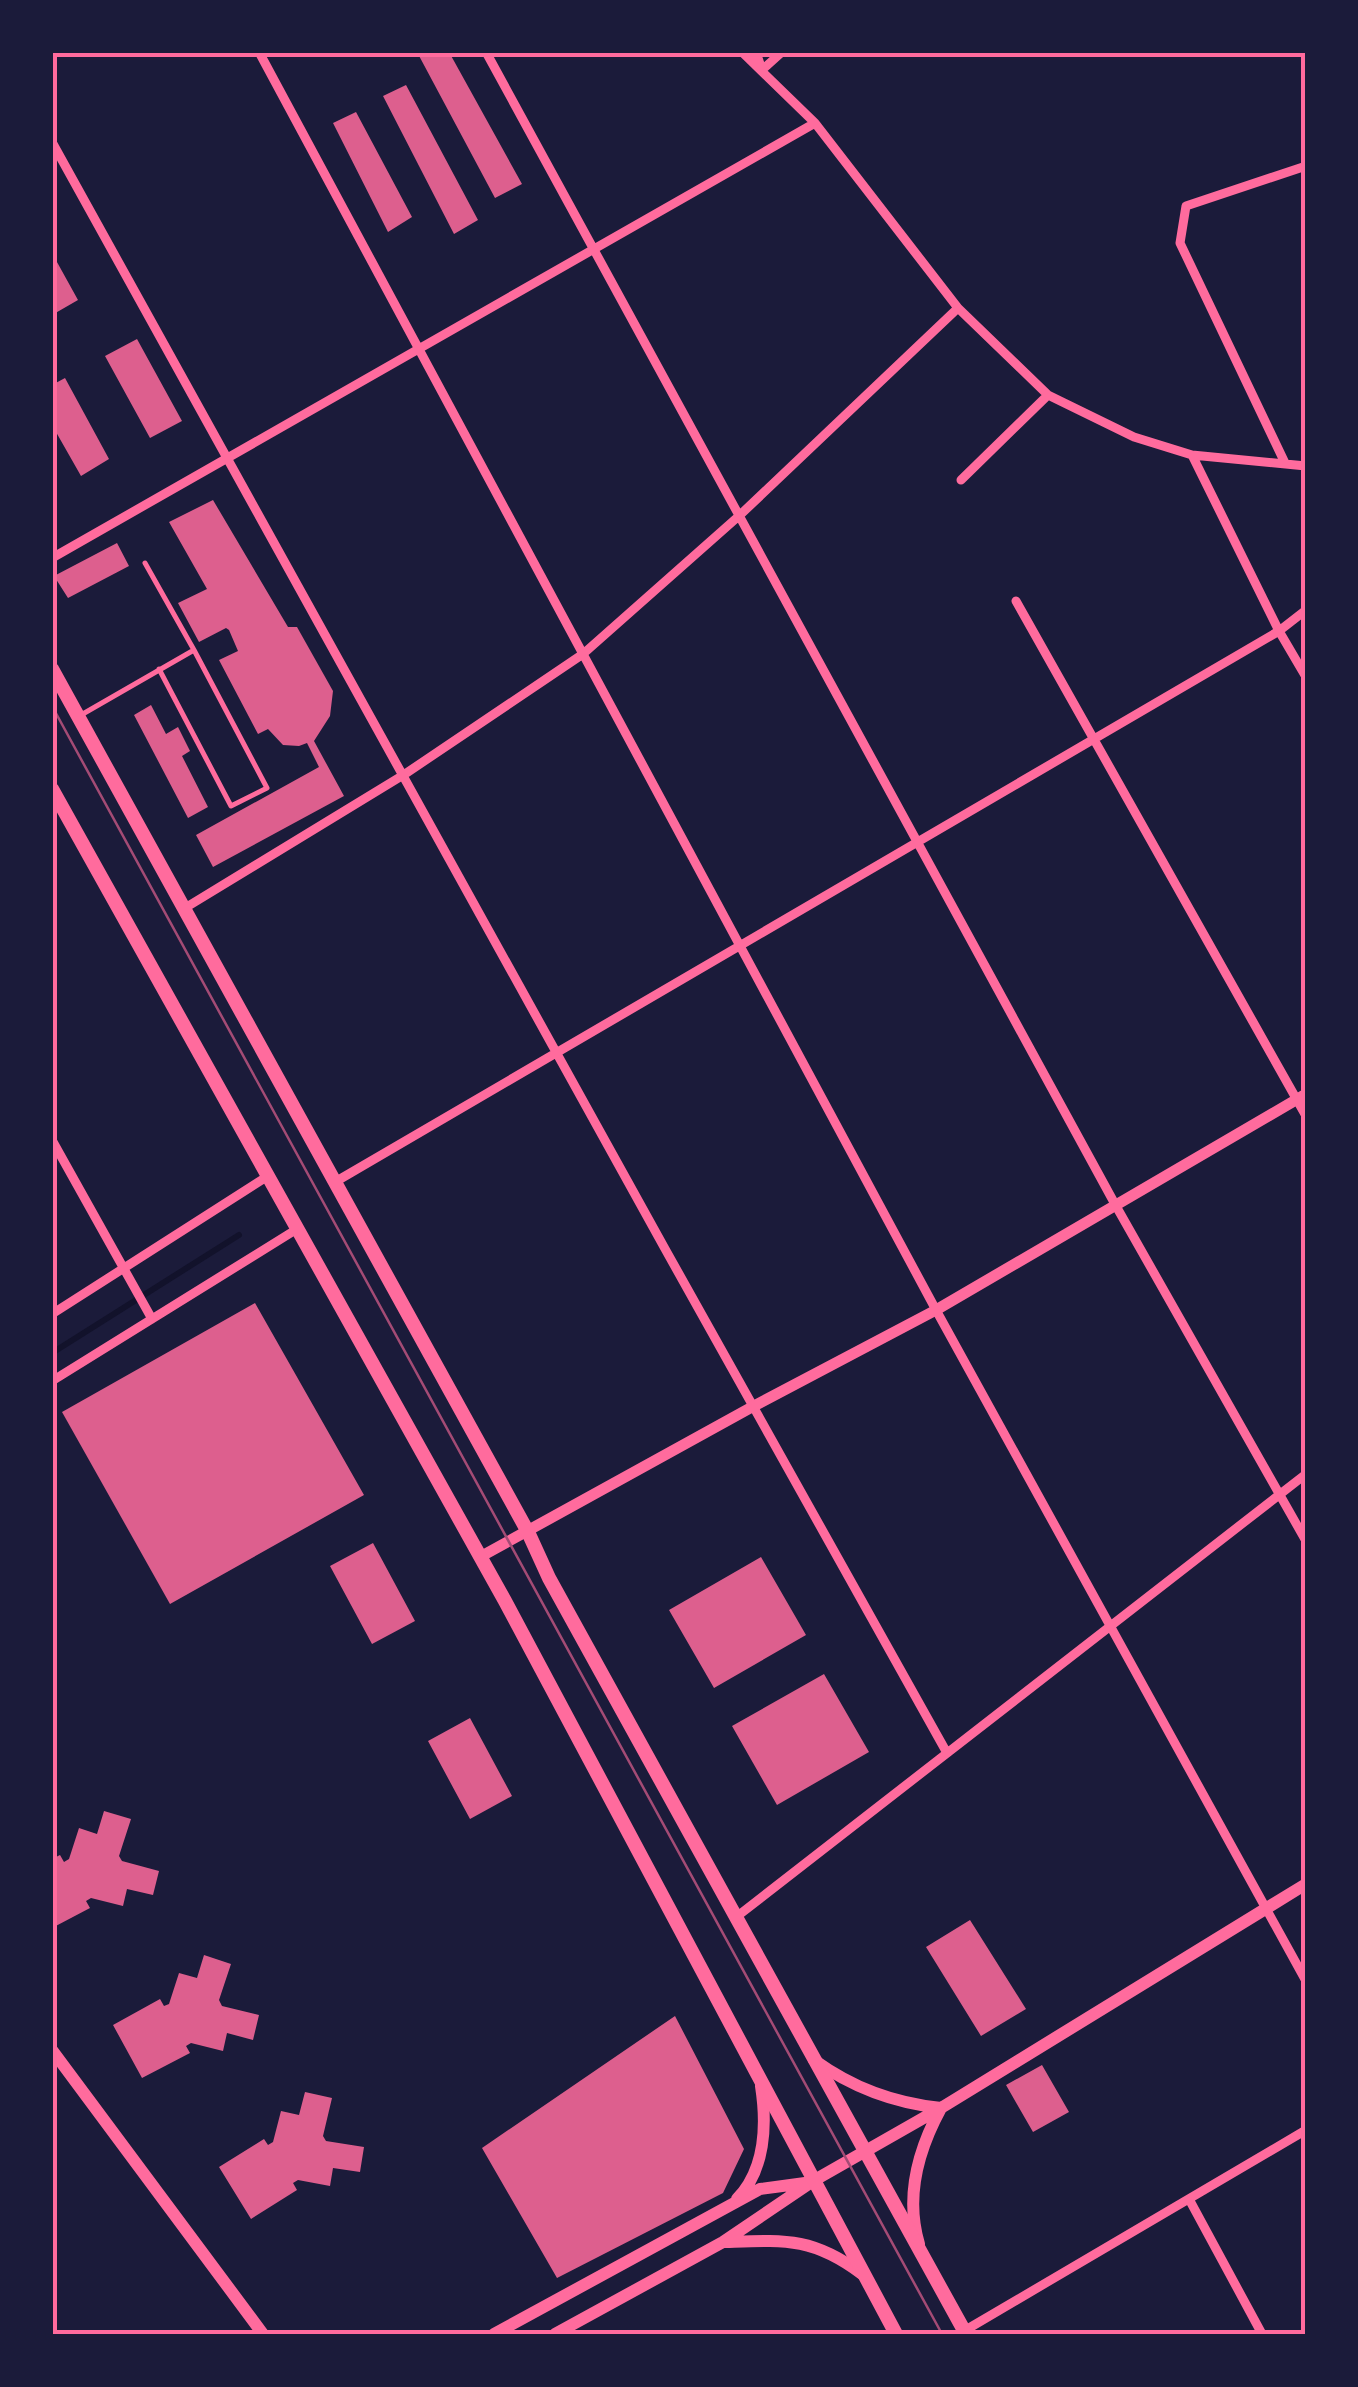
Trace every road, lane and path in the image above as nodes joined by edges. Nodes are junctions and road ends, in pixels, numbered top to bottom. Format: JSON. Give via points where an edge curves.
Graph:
{"nodes":[{"id":1,"x":259,"y":52,"type":"edge"},
{"id":2,"x":486,"y":52,"type":"edge"},
{"id":3,"x":742,"y":52,"type":"edge"},
{"id":4,"x":756,"y":52,"type":"edge"},
{"id":5,"x":782,"y":52,"type":"edge"},
{"id":6,"x":762,"y":70,"type":"junction"},
{"id":7,"x":815,"y":123,"type":"junction"},
{"id":8,"x":52,"y":142,"type":"edge"},
{"id":9,"x":1306,"y":166,"type":"edge"},
{"id":10,"x":595,"y":248,"type":"junction"},
{"id":11,"x":958,"y":308,"type":"junction"},
{"id":12,"x":420,"y":348,"type":"junction"},
{"id":13,"x":1048,"y":395,"type":"junction"},
{"id":14,"x":1192,"y":455,"type":"junction"},
{"id":15,"x":228,"y":458,"type":"junction"},
{"id":16,"x":1285,"y":463,"type":"junction"},
{"id":17,"x":1306,"y":466,"type":"edge"},
{"id":18,"x":961,"y":480,"type":"dead end"},
{"id":19,"x":740,"y":515,"type":"junction"},
{"id":20,"x":52,"y":558,"type":"edge"},
{"id":21,"x":146,"y":563,"type":"dead end"},
{"id":22,"x":1016,"y":601,"type":"dead end"},
{"id":23,"x":1306,"y":610,"type":"edge"},
{"id":24,"x":1279,"y":631,"type":"junction"},
{"id":25,"x":194,"y":650,"type":"junction"},
{"id":26,"x":583,"y":654,"type":"junction"},
{"id":27,"x":52,"y":669,"type":"edge"},
{"id":28,"x":159,"y":670,"type":"junction"},
{"id":29,"x":1306,"y":677,"type":"edge"},
{"id":30,"x":79,"y":716,"type":"junction"},
{"id":31,"x":1093,"y":739,"type":"junction"},
{"id":32,"x":405,"y":774,"type":"junction"},
{"id":33,"x":52,"y":789,"type":"edge"},
{"id":34,"x":919,"y":841,"type":"junction"},
{"id":35,"x":185,"y":908,"type":"junction"},
{"id":36,"x":740,"y":946,"type":"junction"},
{"id":37,"x":557,"y":1052,"type":"junction"},
{"id":38,"x":1301,"y":1097,"type":"edge"},
{"id":39,"x":1306,"y":1116,"type":"edge"},
{"id":40,"x":53,"y":1144,"type":"edge"},
{"id":41,"x":268,"y":1176,"type":"junction"},
{"id":42,"x":336,"y":1182,"type":"junction"},
{"id":43,"x":1116,"y":1206,"type":"junction"},
{"id":44,"x":297,"y":1228,"type":"junction"},
{"id":45,"x":124,"y":1269,"type":"junction"},
{"id":46,"x":936,"y":1310,"type":"junction"},
{"id":47,"x":52,"y":1314,"type":"edge"},
{"id":48,"x":152,"y":1319,"type":"junction"},
{"id":49,"x":52,"y":1381,"type":"edge"},
{"id":50,"x":752,"y":1407,"type":"junction"},
{"id":51,"x":1306,"y":1474,"type":"edge"},
{"id":52,"x":1280,"y":1493,"type":"junction"},
{"id":53,"x":528,"y":1532,"type":"junction"},
{"id":54,"x":1306,"y":1541,"type":"edge"},
{"id":55,"x":480,"y":1558,"type":"junction"},
{"id":56,"x":1110,"y":1627,"type":"junction"},
{"id":57,"x":947,"y":1753,"type":"junction"},
{"id":58,"x":1306,"y":1884,"type":"edge"},
{"id":59,"x":1265,"y":1908,"type":"junction"},
{"id":60,"x":735,"y":1918,"type":"junction"},
{"id":61,"x":1306,"y":1982,"type":"edge"},
{"id":62,"x":52,"y":2050,"type":"edge"},
{"id":63,"x":812,"y":2058,"type":"junction"},
{"id":64,"x":761,"y":2084,"type":"junction"},
{"id":65,"x":941,"y":2108,"type":"junction"},
{"id":66,"x":1306,"y":2130,"type":"edge"},
{"id":67,"x":864,"y":2154,"type":"junction"},
{"id":68,"x":813,"y":2182,"type":"junction"},
{"id":69,"x":1190,"y":2199,"type":"junction"},
{"id":70,"x":718,"y":2212,"type":"junction"},
{"id":71,"x":723,"y":2242,"type":"junction"},
{"id":72,"x":926,"y":2265,"type":"junction"},
{"id":73,"x":862,"y":2274,"type":"junction"},
{"id":74,"x":965,"y":2333,"type":"edge"},
{"id":75,"x":263,"y":2334,"type":"edge"},
{"id":76,"x":494,"y":2334,"type":"edge"},
{"id":77,"x":555,"y":2334,"type":"edge"},
{"id":78,"x":896,"y":2334,"type":"edge"},
{"id":79,"x":1262,"y":2334,"type":"edge"}],
"edges":[{"from":1,"to":12,"type":"street"},
{"from":2,"to":10,"type":"street"},
{"from":3,"to":6,"type":"street"},
{"from":4,"to":6,"type":"street"},
{"from":5,"to":6,"type":"street"},
{"from":6,"to":7,"type":"street"},
{"from":7,"to":10,"type":"street"},
{"from":7,"to":11,"type":"street"},
{"from":8,"to":15,"type":"street"},
{"from":9,"to":16,"type":"street","via":[[1186,206],[1180,243]]},
{"from":10,"to":12,"type":"street"},
{"from":10,"to":19,"type":"street"},
{"from":11,"to":13,"type":"street"},
{"from":11,"to":19,"type":"street"},
{"from":12,"to":15,"type":"street"},
{"from":12,"to":26,"type":"street"},
{"from":13,"to":14,"type":"street"},
{"from":13,"to":18,"type":"street"},
{"from":14,"to":16,"type":"street"},
{"from":14,"to":24,"type":"street"},
{"from":15,"to":20,"type":"street"},
{"from":15,"to":32,"type":"street"},
{"from":16,"to":17,"type":"street"},
{"from":19,"to":26,"type":"street"},
{"from":19,"to":34,"type":"street"},
{"from":21,"to":25,"type":"lane"},
{"from":22,"to":31,"type":"street"},
{"from":23,"to":24,"type":"street"},
{"from":24,"to":29,"type":"street"},
{"from":24,"to":31,"type":"street"},
{"from":25,"to":28,"type":"lane"},
{"from":25,"to":28,"type":"lane","via":[[267,788],[231,806]]},
{"from":26,"to":32,"type":"street"},
{"from":26,"to":36,"type":"street"},
{"from":27,"to":30,"type":"main road"},
{"from":28,"to":30,"type":"lane"},
{"from":30,"to":35,"type":"main road"},
{"from":31,"to":34,"type":"street"},
{"from":31,"to":38,"type":"street"},
{"from":32,"to":35,"type":"street"},
{"from":32,"to":37,"type":"street"},
{"from":33,"to":41,"type":"main road"},
{"from":34,"to":36,"type":"street"},
{"from":34,"to":43,"type":"street"},
{"from":35,"to":42,"type":"main road"},
{"from":36,"to":37,"type":"street"},
{"from":36,"to":46,"type":"street"},
{"from":37,"to":42,"type":"street"},
{"from":37,"to":50,"type":"street"},
{"from":38,"to":39,"type":"street"},
{"from":38,"to":43,"type":"street"},
{"from":40,"to":45,"type":"street"},
{"from":41,"to":44,"type":"main road"},
{"from":41,"to":45,"type":"street"},
{"from":42,"to":53,"type":"main road"},
{"from":43,"to":46,"type":"street"},
{"from":43,"to":52,"type":"street"},
{"from":44,"to":48,"type":"street"},
{"from":44,"to":55,"type":"main road"},
{"from":45,"to":47,"type":"street"},
{"from":45,"to":48,"type":"street"},
{"from":46,"to":50,"type":"street"},
{"from":46,"to":56,"type":"street"},
{"from":48,"to":49,"type":"street"},
{"from":50,"to":53,"type":"street"},
{"from":50,"to":57,"type":"street"},
{"from":51,"to":52,"type":"street"},
{"from":52,"to":54,"type":"street"},
{"from":52,"to":56,"type":"street"},
{"from":53,"to":55,"type":"street"},
{"from":53,"to":60,"type":"main road"},
{"from":55,"to":64,"type":"main road"},
{"from":56,"to":57,"type":"street"},
{"from":56,"to":59,"type":"street"},
{"from":57,"to":60,"type":"street"},
{"from":58,"to":59,"type":"main road"},
{"from":59,"to":61,"type":"street"},
{"from":59,"to":65,"type":"main road"},
{"from":60,"to":63,"type":"main road"},
{"from":62,"to":75,"type":"main road"},
{"from":63,"to":65,"type":"main road","via":[[886,2098]]},
{"from":63,"to":67,"type":"main road"},
{"from":64,"to":68,"type":"main road"},
{"from":64,"to":70,"type":"main road","via":[[763,2142],[754,2171],[740,2197]]},
{"from":65,"to":67,"type":"main road"},
{"from":65,"to":72,"type":"main road","via":[[916,2168],[916,2234]]},
{"from":66,"to":69,"type":"street"},
{"from":67,"to":68,"type":"main road"},
{"from":67,"to":72,"type":"main road"},
{"from":68,"to":70,"type":"main road","via":[[760,2189]]},
{"from":68,"to":71,"type":"main road"},
{"from":68,"to":73,"type":"main road"},
{"from":69,"to":74,"type":"street"},
{"from":69,"to":79,"type":"street"},
{"from":70,"to":76,"type":"main road"},
{"from":71,"to":73,"type":"main road","via":[[812,2244]]},
{"from":71,"to":77,"type":"main road"},
{"from":72,"to":74,"type":"main road"},
{"from":73,"to":78,"type":"main road"}]}
